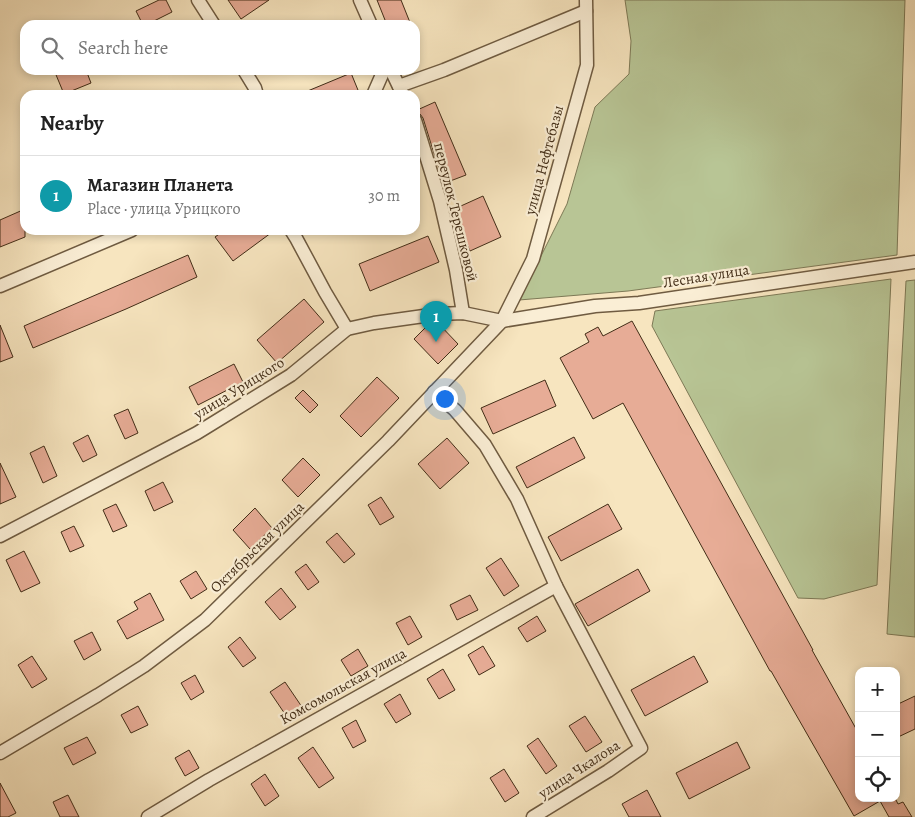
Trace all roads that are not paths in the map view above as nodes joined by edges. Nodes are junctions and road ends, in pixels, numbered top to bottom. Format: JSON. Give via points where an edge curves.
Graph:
{"nodes":[{"id":1,"x":198,"y":0,"type":"edge"},
{"id":2,"x":360,"y":0,"type":"edge"},
{"id":3,"x":586,"y":5,"type":"edge"},
{"id":4,"x":211,"y":20,"type":"edge"},
{"id":5,"x":369,"y":20,"type":"edge"},
{"id":6,"x":247,"y":75,"type":"edge"},
{"id":7,"x":382,"y":75,"type":"edge"},
{"id":8,"x":394,"y":75,"type":"edge"},
{"id":9,"x":256,"y":90,"type":"edge"},
{"id":10,"x":375,"y":90,"type":"edge"},
{"id":11,"x":401,"y":90,"type":"edge"},
{"id":12,"x":420,"y":136,"type":"edge"},
{"id":13,"x":120,"y":235,"type":"edge"},
{"id":14,"x":294,"y":235,"type":"edge"},
{"id":15,"x":915,"y":262,"type":"edge"},
{"id":16,"x":0,"y":286,"type":"edge"},
{"id":17,"x":463,"y":312,"type":"junction"},
{"id":18,"x":502,"y":321,"type":"junction"},
{"id":19,"x":347,"y":329,"type":"junction"},
{"id":20,"x":434,"y":392,"type":"junction"},
{"id":21,"x":0,"y":536,"type":"edge"},
{"id":22,"x":556,"y":586,"type":"junction"},
{"id":23,"x":0,"y":753,"type":"edge"},
{"id":24,"x":148,"y":817,"type":"edge"},
{"id":25,"x":533,"y":817,"type":"edge"}],
"edges":[{"from":1,"to":4,"type":"street"},
{"from":2,"to":5,"type":"street"},
{"from":3,"to":11,"type":"street"},
{"from":3,"to":18,"type":"street","name":"улица Нефтебазы","via":[[587,65],[533,259]]},
{"from":6,"to":9,"type":"street"},
{"from":7,"to":10,"type":"street"},
{"from":8,"to":11,"type":"street"},
{"from":12,"to":17,"type":"street","name":"переулок Терешковой","via":[[440,201]]},
{"from":13,"to":16,"type":"street"},
{"from":14,"to":19,"type":"street"},
{"from":15,"to":18,"type":"street","name":"Лесная улица"},
{"from":17,"to":18,"type":"street","name":"улица Урицкого"},
{"from":17,"to":19,"type":"street","name":"улица Урицкого"},
{"from":18,"to":20,"type":"street","name":"Октябрьская улица"},
{"from":19,"to":21,"type":"street","name":"улица Урицкого","via":[[291,375],[197,433]]},
{"from":20,"to":22,"type":"street","via":[[455,410],[485,445],[517,499]]},
{"from":20,"to":23,"type":"street","name":"Октябрьская улица","via":[[206,620],[144,666]]},
{"from":22,"to":24,"type":"street","name":"Комсомольская улица"},
{"from":22,"to":25,"type":"street","name":"улица Чкалова","via":[[642,748]]}]}
